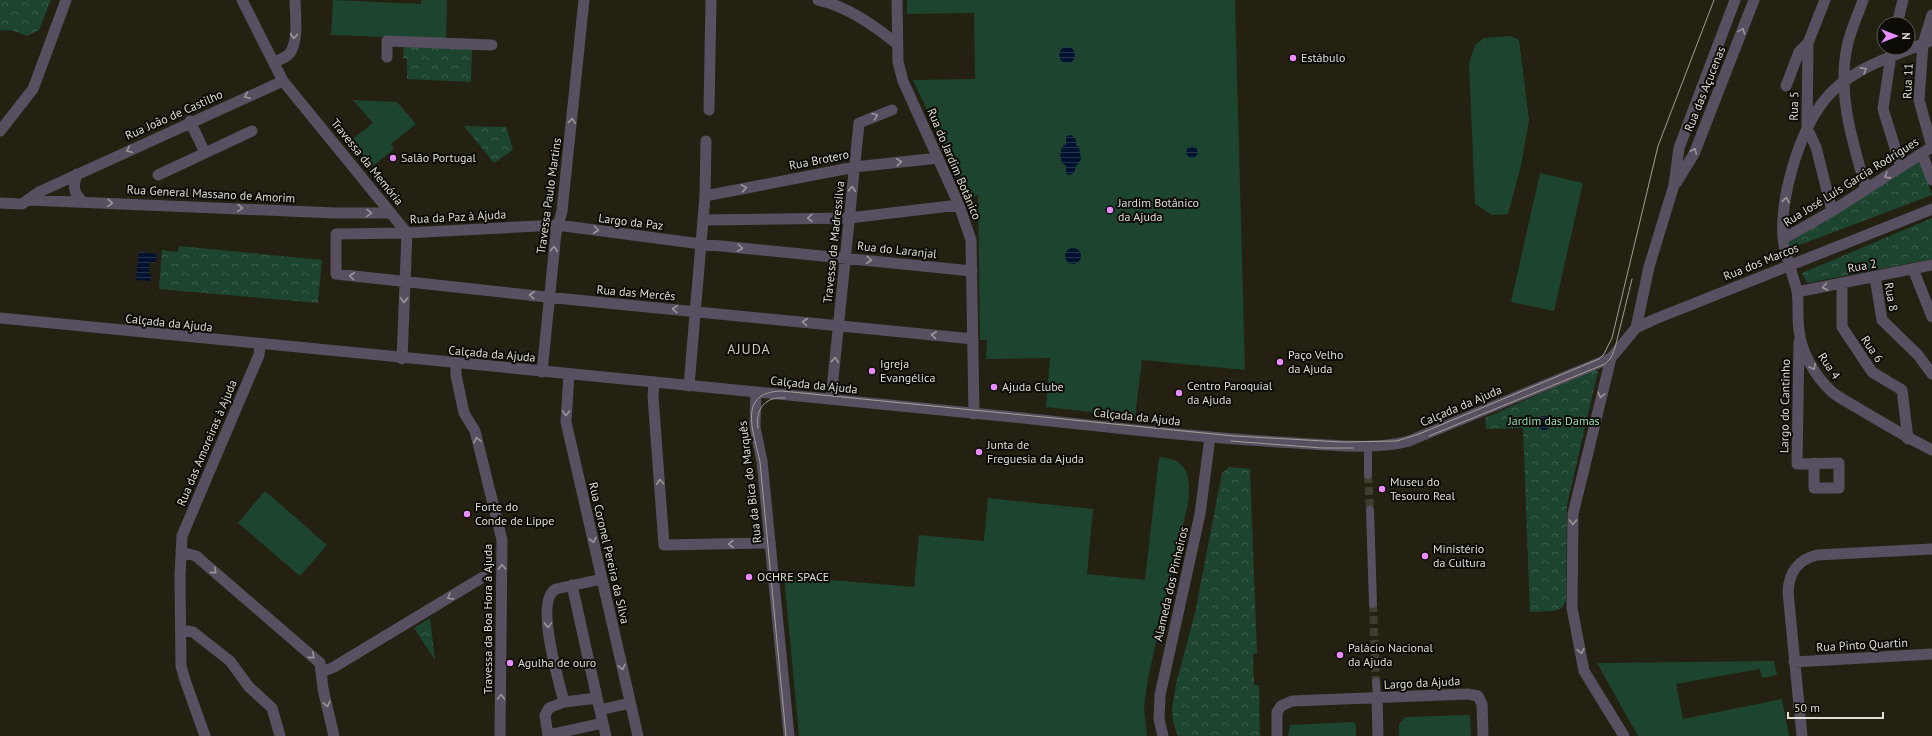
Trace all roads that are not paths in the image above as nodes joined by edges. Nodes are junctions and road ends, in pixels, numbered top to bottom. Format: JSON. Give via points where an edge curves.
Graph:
{"nodes":[{"id":1,"x":66,"y":0,"type":"edge"},
{"id":2,"x":242,"y":0,"type":"edge"},
{"id":3,"x":296,"y":0,"type":"edge"},
{"id":4,"x":584,"y":0,"type":"edge"},
{"id":5,"x":711,"y":0,"type":"edge"},
{"id":6,"x":818,"y":0,"type":"edge"},
{"id":7,"x":897,"y":0,"type":"edge"},
{"id":8,"x":1735,"y":0,"type":"edge"},
{"id":9,"x":1754,"y":0,"type":"edge"},
{"id":10,"x":1825,"y":0,"type":"edge"},
{"id":11,"x":1863,"y":0,"type":"edge"},
{"id":12,"x":1903,"y":0,"type":"edge"},
{"id":13,"x":1932,"y":15,"type":"edge"},
{"id":14,"x":1899,"y":16,"type":"edge"},
{"id":15,"x":1927,"y":42,"type":"edge"},
{"id":16,"x":1808,"y":43,"type":"junction"},
{"id":17,"x":897,"y":44,"type":"junction"},
{"id":18,"x":492,"y":45,"type":"dead end"},
{"id":19,"x":1916,"y":45,"type":"edge"},
{"id":20,"x":1886,"y":56,"type":"edge"},
{"id":21,"x":1891,"y":56,"type":"edge"},
{"id":22,"x":387,"y":57,"type":"dead end"},
{"id":23,"x":274,"y":62,"type":"junction"},
{"id":24,"x":283,"y":81,"type":"junction"},
{"id":25,"x":1843,"y":82,"type":"junction"},
{"id":26,"x":1786,"y":86,"type":"dead end"},
{"id":27,"x":709,"y":110,"type":"dead end"},
{"id":28,"x":892,"y":110,"type":"dead end"},
{"id":29,"x":190,"y":121,"type":"junction"},
{"id":30,"x":1807,"y":128,"type":"junction"},
{"id":31,"x":0,"y":131,"type":"edge"},
{"id":32,"x":252,"y":131,"type":"dead end"},
{"id":33,"x":706,"y":141,"type":"dead end"},
{"id":34,"x":1932,"y":147,"type":"edge"},
{"id":35,"x":205,"y":153,"type":"junction"},
{"id":36,"x":1922,"y":154,"type":"junction"},
{"id":37,"x":938,"y":158,"type":"junction"},
{"id":38,"x":854,"y":167,"type":"junction"},
{"id":39,"x":1901,"y":167,"type":"junction"},
{"id":40,"x":77,"y":174,"type":"junction"},
{"id":41,"x":158,"y":175,"type":"dead end"},
{"id":42,"x":1932,"y":180,"type":"edge"},
{"id":43,"x":1674,"y":185,"type":"junction"},
{"id":44,"x":1866,"y":189,"type":"junction"},
{"id":45,"x":705,"y":196,"type":"junction"},
{"id":46,"x":29,"y":200,"type":"junction"},
{"id":47,"x":82,"y":201,"type":"junction"},
{"id":48,"x":0,"y":203,"type":"edge"},
{"id":49,"x":960,"y":205,"type":"junction"},
{"id":50,"x":1932,"y":209,"type":"edge"},
{"id":51,"x":1832,"y":211,"type":"junction"},
{"id":52,"x":392,"y":213,"type":"junction"},
{"id":53,"x":849,"y":218,"type":"junction"},
{"id":54,"x":703,"y":220,"type":"junction"},
{"id":55,"x":557,"y":225,"type":"junction"},
{"id":56,"x":407,"y":233,"type":"junction"},
{"id":57,"x":336,"y":234,"type":"joint"},
{"id":58,"x":1783,"y":239,"type":"junction"},
{"id":59,"x":701,"y":244,"type":"junction"},
{"id":60,"x":845,"y":258,"type":"junction"},
{"id":61,"x":1790,"y":265,"type":"junction"},
{"id":62,"x":1932,"y":265,"type":"edge"},
{"id":63,"x":1914,"y":269,"type":"junction"},
{"id":64,"x":972,"y":271,"type":"junction"},
{"id":65,"x":1875,"y":277,"type":"junction"},
{"id":66,"x":405,"y":281,"type":"junction"},
{"id":67,"x":1842,"y":283,"type":"junction"},
{"id":68,"x":1797,"y":292,"type":"junction"},
{"id":69,"x":549,"y":297,"type":"junction"},
{"id":70,"x":695,"y":311,"type":"junction"},
{"id":71,"x":1932,"y":317,"type":"edge"},
{"id":72,"x":0,"y":318,"type":"edge"},
{"id":73,"x":838,"y":325,"type":"junction"},
{"id":74,"x":1636,"y":328,"type":"junction"},
{"id":75,"x":1799,"y":331,"type":"junction"},
{"id":76,"x":973,"y":339,"type":"junction"},
{"id":77,"x":260,"y":345,"type":"junction"},
{"id":78,"x":1611,"y":358,"type":"junction"},
{"id":79,"x":402,"y":359,"type":"junction"},
{"id":80,"x":456,"y":365,"type":"junction"},
{"id":81,"x":542,"y":372,"type":"junction"},
{"id":82,"x":569,"y":374,"type":"junction"},
{"id":83,"x":1932,"y":374,"type":"edge"},
{"id":84,"x":654,"y":382,"type":"junction"},
{"id":85,"x":689,"y":386,"type":"junction"},
{"id":86,"x":756,"y":392,"type":"junction"},
{"id":87,"x":831,"y":399,"type":"junction"},
{"id":88,"x":974,"y":414,"type":"junction"},
{"id":89,"x":1210,"y":437,"type":"junction"},
{"id":90,"x":1908,"y":439,"type":"junction"},
{"id":91,"x":1368,"y":445,"type":"junction"},
{"id":92,"x":1932,"y":450,"type":"edge"},
{"id":93,"x":1814,"y":463,"type":"dead end"},
{"id":94,"x":1368,"y":475,"type":"tunnel mouth"},
{"id":95,"x":1370,"y":510,"type":"tunnel mouth"},
{"id":96,"x":770,"y":543,"type":"junction"},
{"id":97,"x":1932,"y":549,"type":"edge"},
{"id":98,"x":181,"y":552,"type":"junction"},
{"id":99,"x":483,"y":577,"type":"dead end"},
{"id":100,"x":602,"y":579,"type":"junction"},
{"id":101,"x":572,"y":586,"type":"junction"},
{"id":102,"x":1373,"y":604,"type":"tunnel mouth"},
{"id":103,"x":181,"y":630,"type":"junction"},
{"id":104,"x":1932,"y":654,"type":"edge"},
{"id":105,"x":1794,"y":662,"type":"junction"},
{"id":106,"x":322,"y":672,"type":"junction"},
{"id":107,"x":1376,"y":682,"type":"tunnel mouth"},
{"id":108,"x":597,"y":698,"type":"junction"},
{"id":109,"x":1377,"y":698,"type":"junction"},
{"id":110,"x":564,"y":702,"type":"junction"},
{"id":111,"x":630,"y":703,"type":"junction"},
{"id":112,"x":600,"y":710,"type":"junction"},
{"id":113,"x":603,"y":723,"type":"junction"},
{"id":114,"x":569,"y":733,"type":"edge"},
{"id":115,"x":548,"y":735,"type":"edge"},
{"id":116,"x":1483,"y":735,"type":"dead end"},
{"id":117,"x":205,"y":736,"type":"edge"},
{"id":118,"x":280,"y":736,"type":"edge"},
{"id":119,"x":334,"y":736,"type":"edge"},
{"id":120,"x":500,"y":736,"type":"edge"},
{"id":121,"x":606,"y":736,"type":"edge"},
{"id":122,"x":638,"y":736,"type":"edge"},
{"id":123,"x":789,"y":736,"type":"edge"},
{"id":124,"x":1163,"y":736,"type":"edge"},
{"id":125,"x":1277,"y":736,"type":"edge"},
{"id":126,"x":1378,"y":736,"type":"edge"},
{"id":127,"x":1624,"y":736,"type":"edge"},
{"id":128,"x":1802,"y":736,"type":"edge"}],
"edges":[{"from":1,"to":31,"type":"street","via":[[33,89]]},
{"from":2,"to":23,"type":"street","name":"Travessa da Memória"},
{"from":3,"to":23,"type":"street","one_way":true,"via":[[294,41],[290,52]]},
{"from":55,"to":4,"type":"street","name":"Travessa Paulo Martins","one_way":true,"via":[[562,211]]},
{"from":5,"to":27,"type":"street"},
{"from":6,"to":17,"type":"street","via":[[845,10],[874,26]]},
{"from":7,"to":17,"type":"street","name":"Rua do Jardim Botânico"},
{"from":8,"to":43,"type":"street","name":"Rua das Açucenas","via":[[1679,148]]},
{"from":43,"to":9,"type":"street","name":"Rua das Açucenas","one_way":true,"via":[[1694,154]]},
{"from":10,"to":16,"type":"street","name":"Rua 5"},
{"from":11,"to":25,"type":"street","via":[[1847,46]]},
{"from":12,"to":14,"type":"street"},
{"from":13,"to":15,"type":"street","name":"Rua 11"},
{"from":15,"to":19,"type":"street"},
{"from":15,"to":34,"type":"street","name":"Rua 11","via":[[1919,100]]},
{"from":16,"to":26,"type":"street","via":[[1799,52]]},
{"from":16,"to":30,"type":"street","name":"Rua 5"},
{"from":17,"to":37,"type":"street","name":"Rua do Jardim Botânico","via":[[903,81]]},
{"from":18,"to":22,"type":"street","via":[[388,41]]},
{"from":25,"to":20,"type":"street","one_way":true},
{"from":21,"to":39,"type":"street","via":[[1883,109]]},
{"from":23,"to":24,"type":"street","name":"Travessa da Memória"},
{"from":24,"to":29,"type":"street","name":"Rua João de Castilho","one_way":true},
{"from":24,"to":52,"type":"street","name":"Travessa da Memória"},
{"from":25,"to":30,"type":"street","via":[[1823,101]]},
{"from":25,"to":44,"type":"street","via":[[1850,135]]},
{"from":38,"to":28,"type":"street","name":"Travessa da Madressilva","one_way":true,"via":[[859,122]]},
{"from":29,"to":35,"type":"street"},
{"from":29,"to":40,"type":"street","name":"Rua João de Castilho","one_way":true},
{"from":30,"to":51,"type":"street","name":"Rua 5","via":[[1816,147]]},
{"from":58,"to":30,"type":"street","name":"Rua 4","one_way":true,"via":[[1785,201]]},
{"from":32,"to":35,"type":"street"},
{"from":33,"to":45,"type":"street"},
{"from":34,"to":36,"type":"street","name":"Rua José Luís Garcia Rodrigues"},
{"from":35,"to":41,"type":"street"},
{"from":36,"to":39,"type":"street","name":"Rua José Luís Garcia Rodrigues"},
{"from":36,"to":42,"type":"street"},
{"from":38,"to":37,"type":"street","name":"Rua Brotero","one_way":true},
{"from":37,"to":49,"type":"street","name":"Rua do Jardim Botânico"},
{"from":45,"to":38,"type":"street","name":"Rua Brotero","one_way":true},
{"from":53,"to":38,"type":"street","name":"Travessa da Madressilva","one_way":true},
{"from":39,"to":44,"type":"street","name":"Rua José Luís Garcia Rodrigues","one_way":true},
{"from":40,"to":46,"type":"street","name":"Rua João de Castilho","via":[[39,192]]},
{"from":40,"to":47,"type":"street","via":[[74,190]]},
{"from":43,"to":74,"type":"street","name":"Rua das Açucenas","via":[[1648,267]]},
{"from":44,"to":51,"type":"street","name":"Rua José Luís Garcia Rodrigues"},
{"from":45,"to":54,"type":"street"},
{"from":46,"to":47,"type":"street","name":"Rua General Massano de Amorim"},
{"from":46,"to":48,"type":"street","name":"Rua João de Castilho","via":[[22,204]]},
{"from":47,"to":52,"type":"street","name":"Rua General Massano de Amorim","one_way":true,"via":[[335,213]]},
{"from":49,"to":53,"type":"street"},
{"from":49,"to":64,"type":"street","name":"Rua do Jardim Botânico","via":[[971,240]]},
{"from":50,"to":61,"type":"street","name":"Rua dos Marcos"},
{"from":51,"to":58,"type":"street","name":"Rua José Luís Garcia Rodrigues"},
{"from":52,"to":56,"type":"street","name":"Travessa da Memória"},
{"from":53,"to":54,"type":"street","one_way":true},
{"from":53,"to":60,"type":"street","name":"Travessa da Madressilva"},
{"from":54,"to":59,"type":"street"},
{"from":55,"to":56,"type":"street","name":"Rua da Paz à Ajuda"},
{"from":55,"to":59,"type":"street","name":"Largo da Paz","one_way":true},
{"from":69,"to":55,"type":"street","name":"Travessa Paulo Martins","one_way":true},
{"from":56,"to":57,"type":"street","name":"Rua da Paz à Ajuda"},
{"from":56,"to":66,"type":"street"},
{"from":66,"to":57,"type":"street","name":"Rua das Mercês","one_way":true,"via":[[336,274]]},
{"from":58,"to":61,"type":"street","name":"Rua 4"},
{"from":59,"to":60,"type":"street","name":"Rua do Laranjal","one_way":true},
{"from":59,"to":70,"type":"street"},
{"from":60,"to":64,"type":"street","name":"Rua do Laranjal","one_way":true},
{"from":60,"to":73,"type":"street","name":"Travessa da Madressilva"},
{"from":61,"to":68,"type":"street","name":"Rua 4"},
{"from":61,"to":74,"type":"street","name":"Rua dos Marcos","via":[[1674,310]]},
{"from":62,"to":63,"type":"street","name":"Rua 2"},
{"from":63,"to":65,"type":"street","name":"Rua 2"},
{"from":63,"to":71,"type":"street"},
{"from":64,"to":76,"type":"street","name":"Rua do Jardim Botânico"},
{"from":65,"to":67,"type":"street","name":"Rua 2"},
{"from":65,"to":83,"type":"street","name":"Rua 8","via":[[1882,320],[1918,355]]},
{"from":69,"to":66,"type":"street","name":"Rua das Mercês","one_way":true},
{"from":66,"to":79,"type":"street","one_way":true},
{"from":67,"to":68,"type":"street","name":"Rua 2","one_way":true},
{"from":67,"to":90,"type":"street","name":"Rua 6","via":[[1842,328],[1872,372],[1902,390]]},
{"from":68,"to":75,"type":"street","name":"Rua 4"},
{"from":70,"to":69,"type":"street","name":"Rua das Mercês","one_way":true},
{"from":69,"to":81,"type":"street","name":"Travessa Paulo Martins"},
{"from":73,"to":70,"type":"street","name":"Rua das Mercês","one_way":true},
{"from":70,"to":85,"type":"street"},
{"from":72,"to":77,"type":"street","name":"Calçada da Ajuda"},
{"from":76,"to":73,"type":"street","name":"Rua das Mercês","one_way":true},
{"from":87,"to":73,"type":"street","name":"Travessa da Madressilva","one_way":true},
{"from":74,"to":78,"type":"street","name":"Rua dos Marcos"},
{"from":75,"to":90,"type":"street","name":"Rua 4","one_way":true,"via":[[1804,350],[1815,371],[1831,391]]},
{"from":75,"to":93,"type":"street","name":"Largo do Cantinho","via":[[1797,464]]},
{"from":76,"to":88,"type":"street","name":"Rua do Jardim Botânico"},
{"from":77,"to":79,"type":"street","name":"Calçada da Ajuda"},
{"from":77,"to":98,"type":"street","name":"Rua das Amoreiras à Ajuda","via":[[259,355],[184,530]]},
{"from":78,"to":91,"type":"street","name":"Calçada da Ajuda","via":[[1409,441]]},
{"from":78,"to":127,"type":"street","one_way":true,"via":[[1573,514],[1572,608],[1584,671]]},
{"from":79,"to":80,"type":"street","name":"Calçada da Ajuda"},
{"from":80,"to":81,"type":"street","name":"Calçada da Ajuda"},
{"from":120,"to":80,"type":"street","name":"Travessa da Boa Hora à Ajuda","one_way":true,"via":[[502,540],[475,431],[464,413]]},
{"from":81,"to":82,"type":"street","name":"Calçada da Ajuda"},
{"from":82,"to":84,"type":"street","name":"Calçada da Ajuda"},
{"from":82,"to":100,"type":"street","name":"Rua Coronel Pereira da Silva","one_way":true,"via":[[566,422]]},
{"from":84,"to":85,"type":"street","name":"Calçada da Ajuda"},
{"from":96,"to":84,"type":"street","one_way":true,"via":[[664,545]]},
{"from":85,"to":86,"type":"street","name":"Calçada da Ajuda"},
{"from":86,"to":87,"type":"street","name":"Calçada da Ajuda"},
{"from":86,"to":96,"type":"street","name":"Rua da Bica do Marquês","via":[[755,421],[762,461]]},
{"from":87,"to":88,"type":"street","name":"Calçada da Ajuda"},
{"from":88,"to":89,"type":"street","name":"Calçada da Ajuda"},
{"from":89,"to":91,"type":"street","name":"Calçada da Ajuda"},
{"from":89,"to":124,"type":"street","name":"Alameda dos Pinheiros","via":[[1200,514],[1160,695],[1159,719]]},
{"from":90,"to":92,"type":"street","name":"Rua 4"},
{"from":91,"to":94,"type":"street"},
{"from":95,"to":102,"type":"street"},
{"from":96,"to":123,"type":"street","name":"Rua da Bica do Marquês"},
{"from":97,"to":105,"type":"street","via":[[1817,555],[1802,561],[1789,579],[1788,585]]},
{"from":98,"to":103,"type":"street","name":"Rua das Amoreiras à Ajuda"},
{"from":98,"to":106,"type":"street","one_way":true,"via":[[196,556],[320,663]]},
{"from":99,"to":106,"type":"street","one_way":true},
{"from":100,"to":101,"type":"street"},
{"from":100,"to":111,"type":"street","name":"Rua Coronel Pereira da Silva","one_way":true},
{"from":101,"to":108,"type":"street"},
{"from":101,"to":110,"type":"street","one_way":true,"via":[[553,591],[547,609],[548,633]]},
{"from":103,"to":117,"type":"street","name":"Rua das Amoreiras à Ajuda","via":[[182,672]]},
{"from":103,"to":118,"type":"street","via":[[193,632],[230,661],[249,687],[269,704],[274,712]]},
{"from":104,"to":105,"type":"street","name":"Rua Pinto Quartin"},
{"from":105,"to":128,"type":"street"},
{"from":106,"to":119,"type":"street","one_way":true,"via":[[323,689]]},
{"from":107,"to":109,"type":"street"},
{"from":108,"to":110,"type":"street"},
{"from":108,"to":112,"type":"street"},
{"from":109,"to":116,"type":"street","name":"Largo da Ajuda","via":[[1468,694],[1478,696],[1482,704]]},
{"from":109,"to":125,"type":"street","name":"Largo da Ajuda","via":[[1286,703],[1277,712]]},
{"from":109,"to":126,"type":"street","name":"Largo da Ajuda"},
{"from":110,"to":115,"type":"street","via":[[552,705],[546,710]]},
{"from":111,"to":112,"type":"street"},
{"from":111,"to":122,"type":"street","name":"Rua Coronel Pereira da Silva"},
{"from":112,"to":113,"type":"street"},
{"from":113,"to":114,"type":"street"},
{"from":113,"to":121,"type":"street"},
{"from":114,"to":115,"type":"street"}]}
